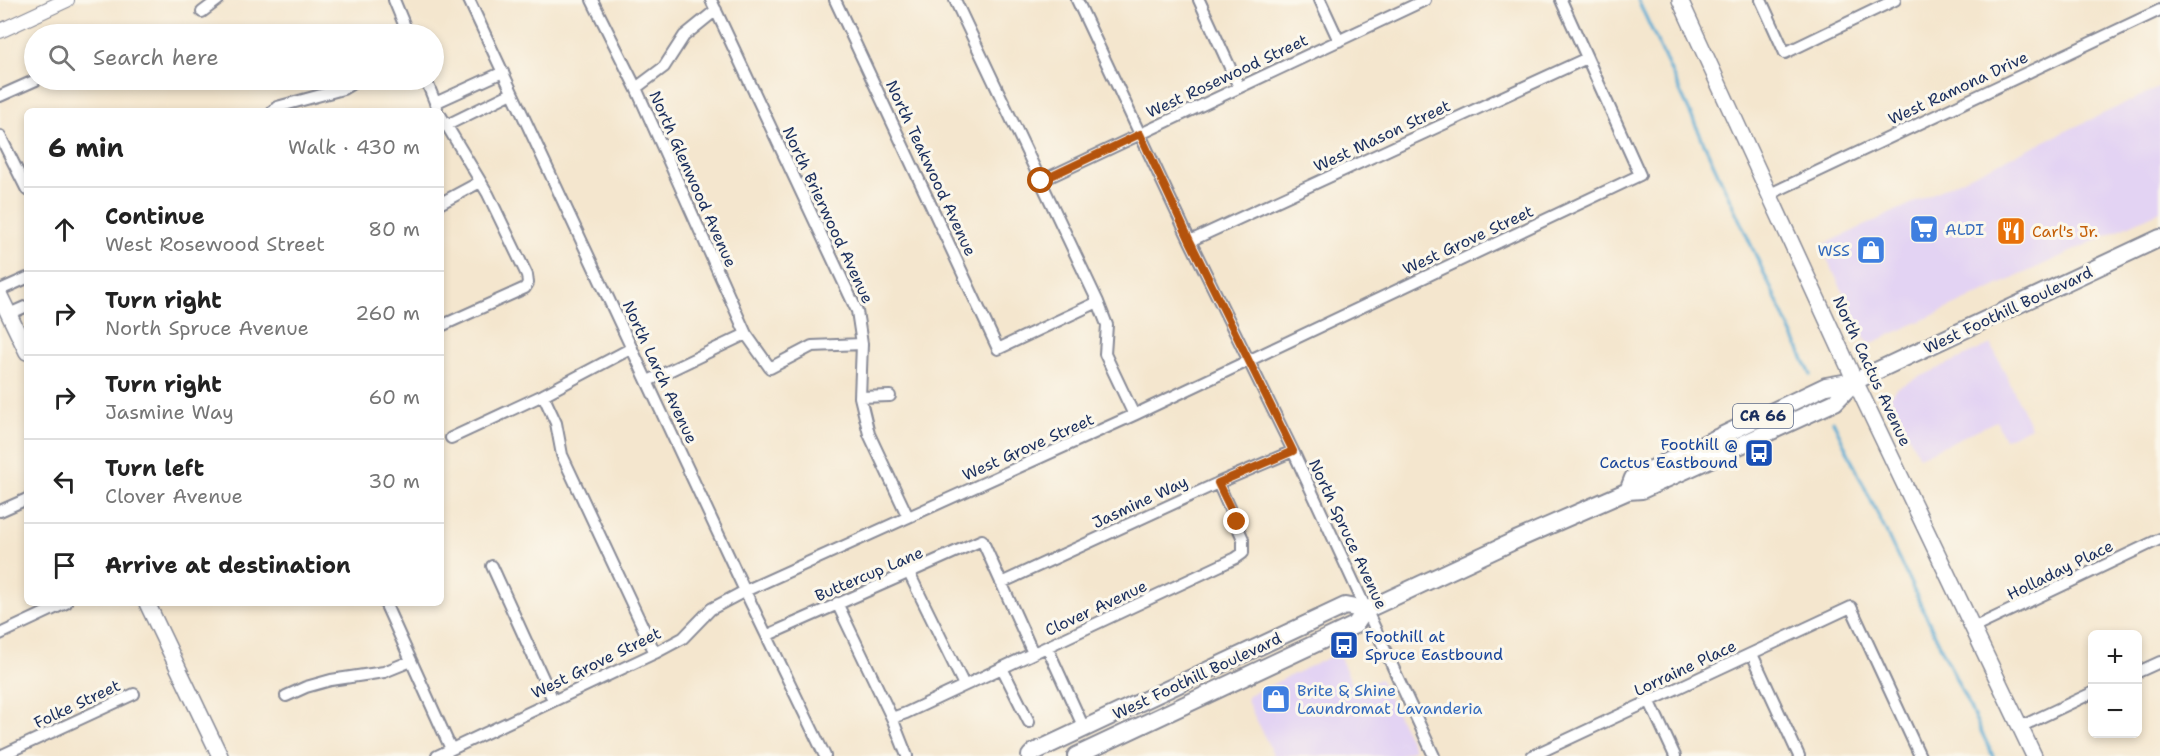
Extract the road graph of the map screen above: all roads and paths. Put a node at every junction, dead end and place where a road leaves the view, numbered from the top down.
1 (67, 0) edge
2 (218, 0) edge
3 (394, 0) edge
4 (469, 0) edge
5 (592, 0) edge
6 (836, 0) edge
7 (955, 0) edge
8 (1077, 0) edge
9 (1199, 0) edge
10 (1320, 0) edge
11 (1425, 0) edge
12 (1561, 0) edge
13 (1680, 0) edge
14 (1761, 0) edge
15 (1895, 0) edge
16 (714, 5) edge
17 (2160, 10) edge
18 (202, 12) dead end
19 (404, 24) edge
20 (0, 31) edge
21 (1339, 40) junction
22 (1587, 58) junction
23 (503, 72) junction
24 (24, 85) edge
25 (1239, 87) junction
26 (636, 88) junction
27 (339, 90) edge
28 (430, 90) edge
29 (512, 93) junction
30 (0, 96) edge
31 (437, 107) edge
32 (276, 108) edge
33 (444, 121) edge
34 (444, 123) edge
35 (1140, 134) junction
36 (0, 136) edge
37 (1041, 181) junction
38 (480, 182) junction
39 (24, 184) edge
40 (1770, 194) junction
41 (444, 201) edge
42 (2160, 238) edge
43 (1190, 241) junction
44 (24, 279) edge
45 (0, 290) edge
46 (0, 296) edge
47 (1098, 302) junction
48 (24, 307) edge
49 (9, 314) junction
50 (444, 325) edge
51 (746, 334) junction
52 (862, 344) junction
53 (24, 346) edge
54 (632, 348) junction
55 (1250, 360) junction
56 (648, 381) junction
57 (1855, 381) junction
58 (543, 394) junction
59 (890, 396) dead end
60 (860, 397) junction
61 (1134, 416) junction
62 (451, 438) dead end
63 (1293, 451) junction
64 (1218, 483) junction
65 (24, 500) edge
66 (0, 511) edge
67 (908, 518) junction
68 (2160, 539) edge
69 (492, 566) dead end
70 (909, 573) junction
71 (1001, 584) junction
72 (745, 591) junction
73 (837, 603) junction
74 (60, 606) edge
75 (148, 606) edge
76 (386, 606) edge
77 (1366, 610) junction
78 (1973, 628) junction
79 (0, 634) edge
80 (768, 635) junction
81 (1047, 647) junction
82 (655, 653) junction
83 (1033, 653) junction
84 (1752, 654) junction
85 (411, 661) junction
86 (2160, 662) edge
87 (1002, 668) junction
88 (2142, 670) edge
89 (964, 685) junction
90 (134, 694) dead end
91 (2088, 695) edge
92 (286, 696) dead end
93 (554, 700) junction
94 (1649, 700) junction
95 (892, 718) junction
96 (1029, 722) dead end
97 (2020, 727) junction
98 (1084, 728) junction
99 (451, 749) junction
100 (0, 756) edge
101 (220, 756) edge
102 (437, 756) edge
103 (825, 756) edge
104 (907, 756) edge
105 (1030, 756) edge
106 (1052, 756) edge
107 (1076, 756) edge
108 (1434, 756) edge
109 (1532, 756) edge
110 (1676, 756) edge
111 (1799, 756) edge
112 (1920, 756) edge
113 (2034, 756) edge

1 - 20 street
2 - 18 street
3 - 19 street
4 - 23 street, North Larch Avenue
5 - 26 street, North Glenwood Avenue
6 - 47 street, North Teakwood Avenue
7 - 37 street
8 - 35 street, North Spruce Avenue
9 - 25 street
10 - 21 street
11 - 21 street, West Rosewood Street
12 - 22 street
13 - 40 main road, North Cactus Avenue
14 - 15 street
16 - 26 street
16 - 52 street, North Brierwood Avenue
17 - 40 street, West Ramona Drive
21 - 25 street, West Rosewood Street
22 - 43 street, West Mason Street
22 - 55 street, West Grove Street
23 - 29 street, North Larch Avenue
23 - 31 street
24 - 30 street
25 - 35 street, West Rosewood Street
26 - 51 street, North Glenwood Avenue
27 - 32 street
28 - 31 street
29 - 33 street
29 - 54 street, North Larch Avenue
34 - 38 street
35 - 37 street, West Rosewood Street
35 - 43 street, North Spruce Avenue
36 - 39 street
37 - 47 street
38 - 41 street
38 - 50 street
40 - 57 main road, North Cactus Avenue
42 - 57 main road, West Foothill Boulevard
43 - 55 street, North Spruce Avenue
44 - 45 street
46 - 49 main road
47 - 61 street
48 - 49 street
49 - 53 main road
51 - 52 street, North Glenwood Avenue
51 - 56 street
52 - 60 street, North Brierwood Avenue
54 - 56 street, North Larch Avenue
54 - 58 street
55 - 61 street, West Grove Street
55 - 63 street, North Spruce Avenue
56 - 72 street, North Larch Avenue
57 - 77 main road, West Foothill Boulevard / CA 66
57 - 78 main road, North Cactus Avenue
58 - 62 street
58 - 82 street
59 - 60 street
60 - 67 street, North Brierwood Avenue
61 - 67 street, West Grove Street
63 - 64 street, Jasmine Way
63 - 77 street, North Spruce Avenue
64 - 71 street, Jasmine Way
64 - 81 street, Clover Avenue
65 - 66 street
67 - 72 street, West Grove Street
68 - 78 street, Holladay Place
69 - 93 street
70 - 71 street, Buttercup Lane
70 - 73 street, Buttercup Lane
70 - 89 street
71 - 83 street
72 - 80 street, North Larch Avenue
72 - 82 street, West Grove Street
73 - 80 street, Buttercup Lane
73 - 95 street
74 - 79 street
75 - 101 main road
76 - 85 street
77 - 98 main road, West Foothill Boulevard
77 - 107 main road, West Foothill Boulevard
77 - 108 street, North Spruce Avenue
78 - 97 main road, North Cactus Avenue
80 - 103 street, North Larch Avenue
81 - 83 street, Clover Avenue
81 - 98 street
82 - 93 street, West Grove Street
83 - 87 street, Clover Avenue
84 - 94 street, Lorraine Place
84 - 111 street
84 - 112 street, Lorraine Place
85 - 92 street
85 - 99 street
86 - 88 street
87 - 89 street, Clover Avenue
87 - 96 street
89 - 95 street, Clover Avenue
90 - 100 street, Folke Street
91 - 97 street
93 - 99 street, West Grove Street
94 - 109 street, Lorraine Place
94 - 110 street
95 - 104 street
97 - 113 main road, North Cactus Avenue
98 - 105 main road, West Foothill Boulevard
98 - 106 main road
99 - 102 street, West Grove Street

